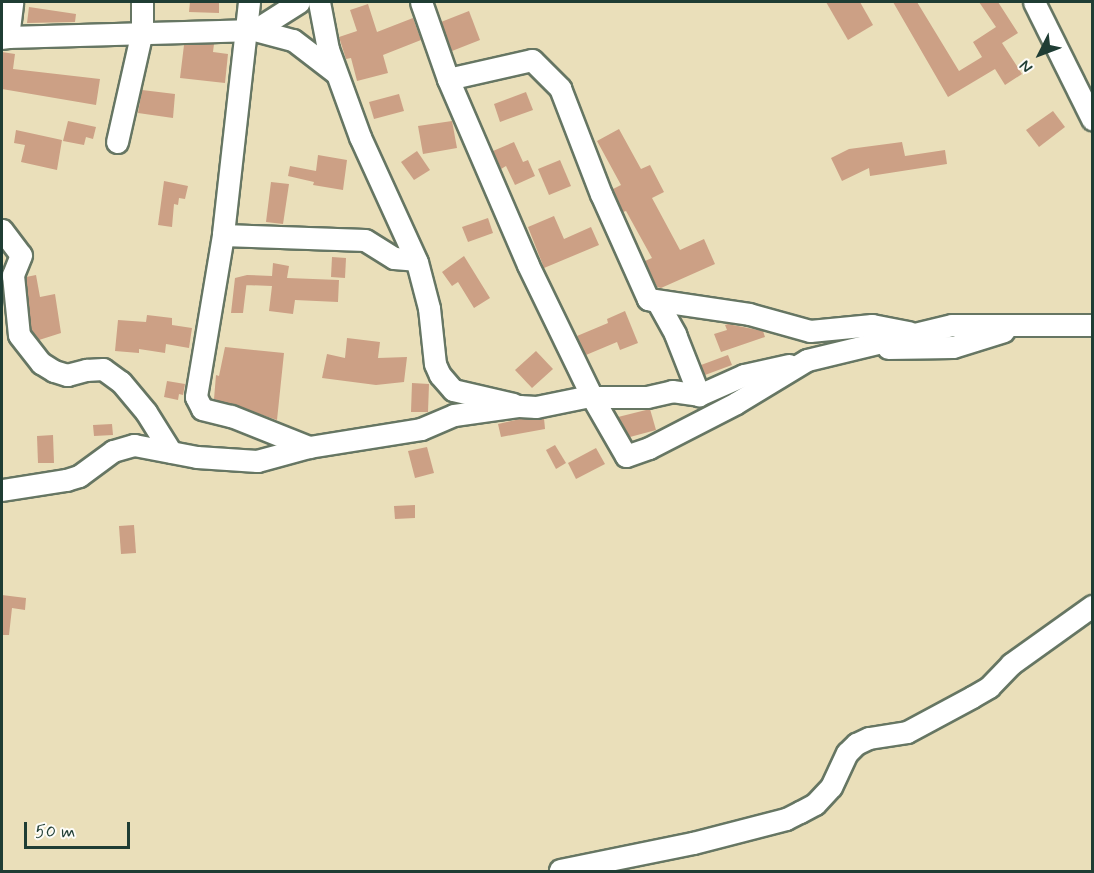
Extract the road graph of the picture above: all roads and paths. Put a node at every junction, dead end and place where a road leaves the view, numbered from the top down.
1 (12, 2) edge
2 (142, 2) edge
3 (249, 2) edge
4 (299, 2) edge
5 (319, 2) edge
6 (421, 2) edge
7 (1034, 2) edge
8 (251, 29) junction
9 (142, 31) junction
10 (5, 38) edge
11 (338, 75) junction
12 (448, 79) junction
13 (1085, 88) edge
14 (1092, 119) edge
15 (117, 142) dead end
16 (2, 230) edge
17 (223, 235) junction
18 (415, 260) junction
19 (648, 298) junction
20 (1092, 326) edge
21 (1016, 327) junction
22 (912, 333) junction
23 (863, 348) junction
24 (807, 360) junction
25 (699, 395) junction
26 (592, 397) junction
27 (519, 406) junction
28 (309, 447) junction
29 (171, 452) junction
30 (2, 490) edge
31 (1092, 606) edge
32 (560, 870) dead end

1 - 10 street
2 - 9 street
3 - 8 street
4 - 8 street
5 - 11 street
6 - 12 street
7 - 13 street
8 - 9 street
8 - 11 street
8 - 17 street
9 - 10 street
9 - 15 street
11 - 18 street
12 - 19 street
12 - 26 street
13 - 14 street
16 - 29 street
17 - 18 street
17 - 28 street
18 - 27 street
19 - 22 street
19 - 25 street
20 - 21 street
21 - 22 street
21 - 23 street
22 - 23 street
23 - 24 street
24 - 25 street
24 - 26 street
25 - 26 street
26 - 27 street
27 - 28 street
28 - 29 street
29 - 30 street
31 - 32 street

